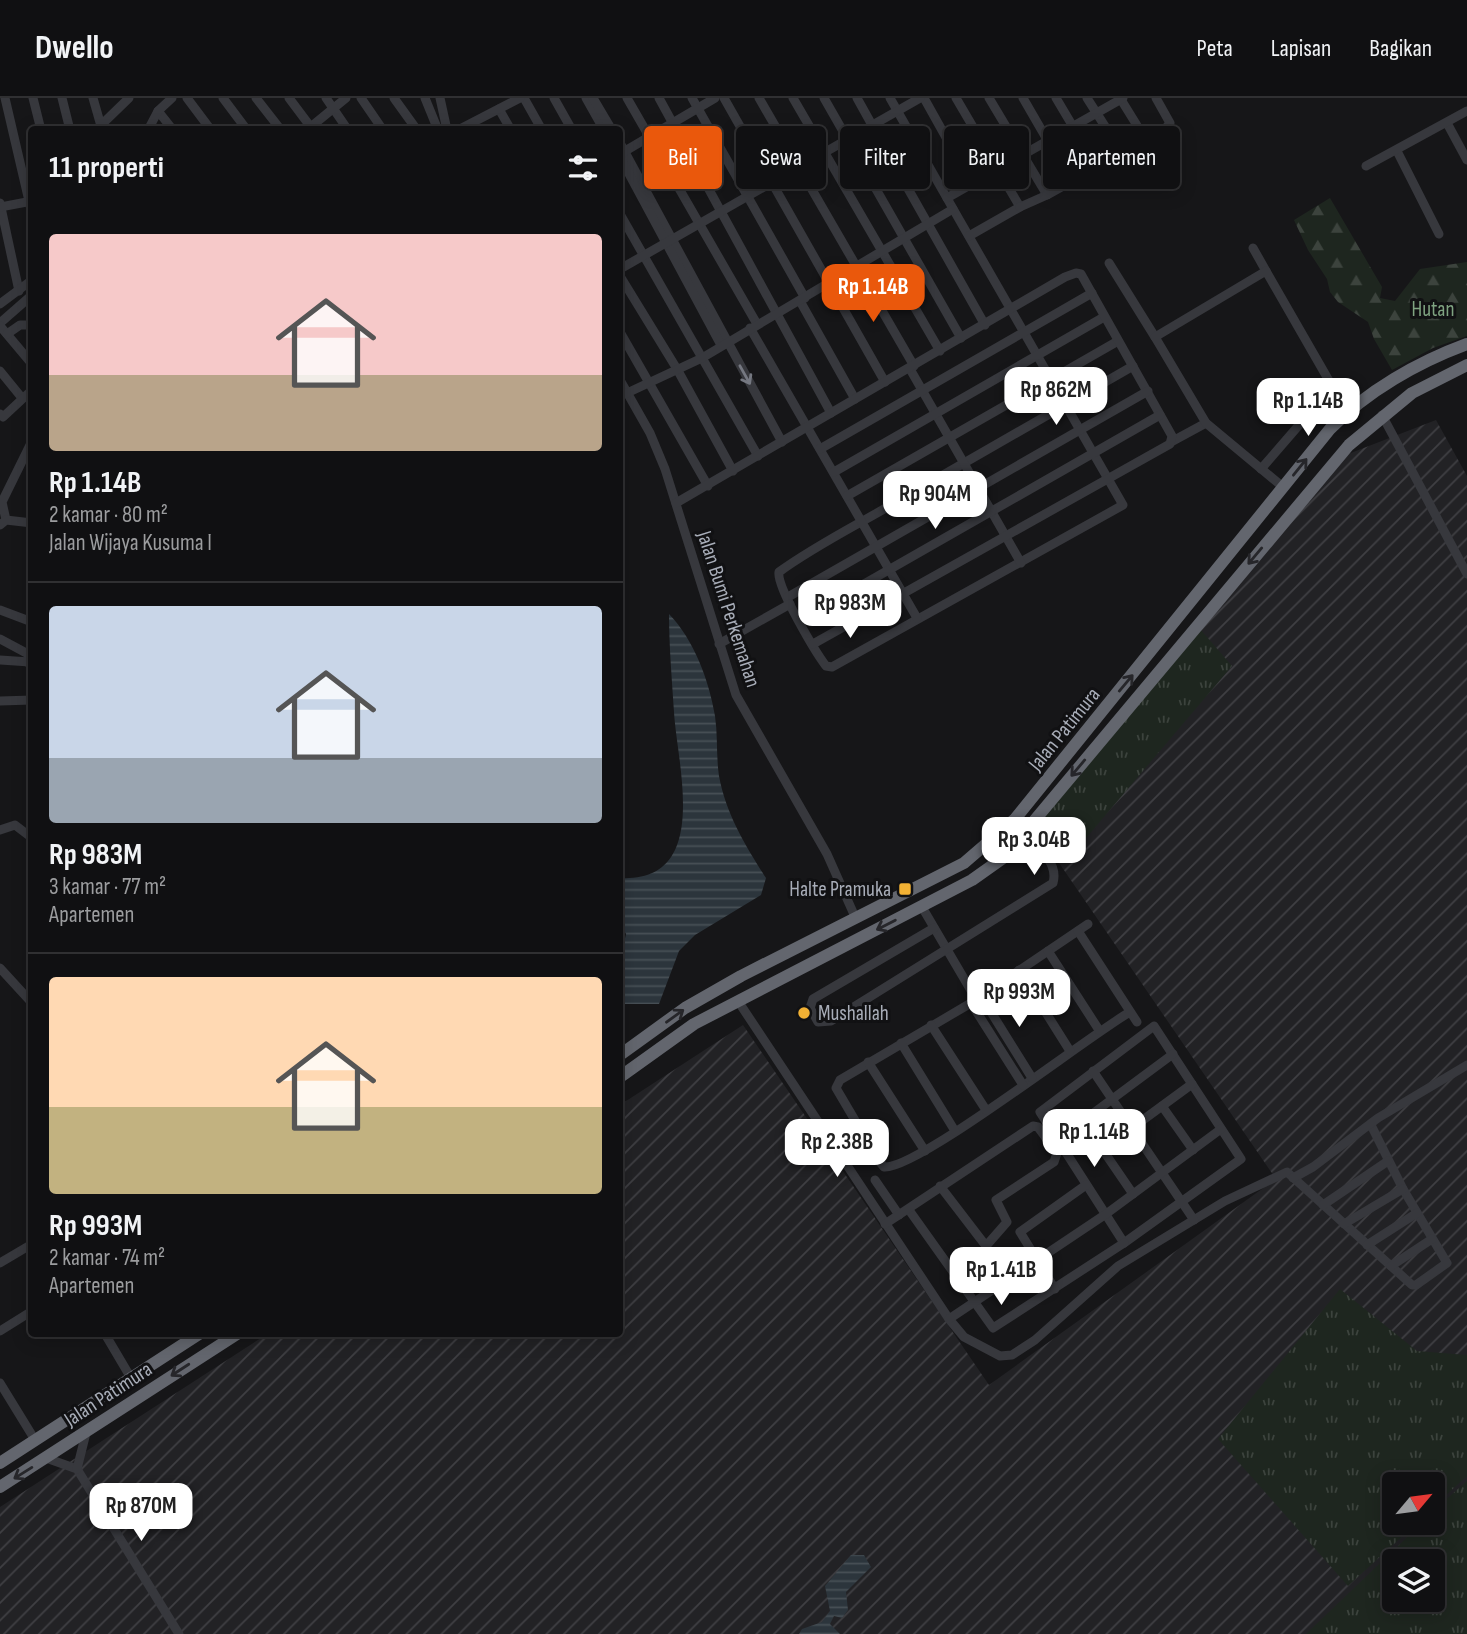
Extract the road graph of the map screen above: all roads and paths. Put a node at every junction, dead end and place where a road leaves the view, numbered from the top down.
1 (5, 98) edge
2 (33, 98) edge
3 (62, 98) edge
4 (93, 98) edge
5 (129, 98) edge
6 (172, 98) edge
7 (187, 98) edge
8 (223, 98) edge
9 (256, 98) edge
10 (289, 98) edge
11 (326, 98) edge
12 (346, 98) edge
13 (361, 98) edge
14 (394, 98) edge
15 (425, 98) edge
16 (440, 98) edge
17 (522, 98) edge
18 (555, 98) edge
19 (586, 98) edge
20 (593, 98) edge
21 (627, 98) edge
22 (659, 98) edge
23 (692, 98) edge
24 (715, 98) edge
25 (724, 98) edge
26 (759, 98) edge
27 (793, 98) edge
28 (824, 98) edge
29 (857, 98) edge
30 (890, 98) edge
31 (922, 98) edge
32 (956, 98) edge
33 (989, 98) edge
34 (1023, 98) edge
35 (1056, 98) edge
36 (1087, 98) edge
37 (1121, 98) edge
38 (1156, 98) edge
39 (121, 102) edge
40 (697, 108) junction
41 (499, 109) junction
42 (334, 110) junction
43 (158, 111) junction
44 (897, 111) junction
45 (1467, 111) edge
46 (1096, 113) junction
47 (673, 122) junction
48 (1447, 123) junction
49 (872, 125) joint
50 (40, 126) edge
51 (69, 126) edge
52 (98, 126) edge
53 (100, 126) edge
54 (150, 126) edge
55 (170, 126) edge
56 (208, 126) edge
57 (244, 126) edge
58 (278, 126) edge
59 (308, 126) edge
60 (314, 126) edge
61 (345, 126) edge
62 (380, 126) edge
63 (414, 126) edge
64 (436, 126) edge
65 (446, 126) edge
66 (476, 126) edge
67 (509, 126) edge
68 (539, 126) edge
69 (570, 126) edge
70 (602, 126) edge
71 (610, 126) edge
72 (667, 126) edge
73 (740, 126) edge
74 (774, 126) edge
75 (809, 126) edge
76 (841, 126) edge
77 (906, 126) edge
78 (972, 126) edge
79 (1004, 126) edge
80 (1071, 126) edge
81 (1074, 126) edge
82 (1104, 126) edge
83 (1138, 126) edge
84 (1167, 126) edge
85 (644, 128) edge
86 (1043, 134) edge
87 (944, 136) edge
88 (644, 140) edge
89 (623, 150) edge
90 (1397, 150) junction
91 (623, 155) edge
92 (826, 157) edge
93 (1467, 160) edge
94 (1366, 166) dead end
95 (930, 168) edge
96 (1029, 168) edge
97 (679, 189) edge
98 (758, 189) edge
99 (777, 189) edge
100 (810, 189) edge
101 (876, 189) edge
102 (907, 189) edge
103 (963, 189) edge
104 (1008, 189) edge
105 (1057, 189) edge
106 (28, 193) edge
107 (747, 195) junction
108 (1047, 195) junction
109 (947, 198) junction
110 (28, 201) edge
111 (0, 206) edge
112 (1020, 207) junction
113 (953, 209) junction
114 (723, 210) junction
115 (623, 219) edge
116 (928, 224) junction
117 (699, 225) junction
118 (1439, 234) dead end
119 (969, 236) junction
120 (905, 238) junction
121 (671, 240) junction
122 (1253, 248) dead end
123 (881, 253) junction
124 (643, 256) junction
125 (1109, 263) dead end
126 (623, 267) edge
127 (856, 267) junction
128 (1266, 271) junction
129 (623, 281) edge
130 (830, 283) junction
131 (28, 284) edge
132 (19, 291) junction
133 (1092, 293) junction
134 (28, 299) edge
135 (803, 299) junction
136 (0, 304) edge
137 (1011, 310) junction
138 (776, 313) junction
139 (1104, 317) junction
140 (0, 324) edge
141 (28, 325) edge
142 (985, 325) junction
143 (753, 326) junction
144 (1024, 332) junction
145 (7, 334) junction
146 (623, 337) edge
147 (1155, 337) junction
148 (961, 338) junction
149 (1118, 341) junction
150 (724, 343) junction
151 (1467, 344) edge
152 (940, 351) junction
153 (1037, 356) junction
154 (28, 358) edge
155 (702, 358) junction
156 (1467, 365) edge
157 (1133, 366) junction
158 (912, 367) junction
159 (677, 369) junction
160 (0, 371) edge
161 (1051, 379) junction
162 (885, 382) junction
163 (649, 383) junction
164 (623, 386) edge
165 (1331, 388) junction
166 (923, 390) junction
167 (1148, 391) junction
168 (28, 393) edge
169 (628, 393) junction
170 (22, 398) junction
171 (855, 400) junction
172 (1065, 405) junction
173 (1347, 412) junction
174 (831, 413) junction
175 (0, 414) edge
176 (936, 414) junction
177 (1160, 415) junction
178 (1382, 415) junction
179 (1206, 423) junction
180 (807, 427) junction
181 (1080, 430) junction
182 (949, 437) junction
183 (782, 442) junction
184 (1171, 442) junction
185 (28, 449) edge
186 (820, 449) junction
187 (1093, 453) junction
188 (758, 456) junction
189 (964, 463) junction
190 (1261, 469) junction
191 (733, 471) junction
192 (834, 472) junction
193 (1108, 480) junction
194 (708, 486) junction
195 (1283, 487) junction
196 (978, 488) junction
197 (847, 496) junction
198 (1, 501) edge
199 (676, 503) junction
200 (992, 511) junction
201 (862, 522) junction
202 (3, 523) edge
203 (28, 523) edge
204 (1005, 535) junction
205 (877, 548) junction
206 (1021, 563) junction
207 (889, 570) junction
208 (1467, 574) edge
209 (903, 594) junction
210 (789, 600) junction
211 (0, 610) edge
212 (917, 618) junction
213 (28, 620) edge
214 (801, 620) junction
215 (0, 639) edge
216 (719, 644) junction
217 (813, 644) junction
218 (28, 657) edge
219 (28, 658) edge
220 (0, 660) edge
221 (28, 700) edge
222 (0, 701) edge
223 (1098, 716) junction
224 (1111, 727) junction
225 (0, 830) edge
226 (28, 835) edge
227 (1022, 836) junction
228 (922, 907) junction
229 (856, 919) junction
230 (1088, 924) dead end
231 (934, 928) junction
232 (1078, 931) junction
233 (948, 951) junction
234 (1048, 951) junction
235 (0, 968) edge
236 (1019, 970) junction
237 (28, 999) edge
238 (976, 999) junction
239 (738, 1001) junction
240 (1130, 1012) junction
241 (1137, 1022) dead end
242 (931, 1025) junction
243 (1099, 1030) junction
244 (901, 1043) junction
245 (1070, 1051) junction
246 (623, 1053) edge
247 (1173, 1054) junction
248 (869, 1062) junction
249 (1467, 1065) edge
250 (1093, 1071) junction
251 (623, 1075) edge
252 (1032, 1078) junction
253 (1192, 1084) junction
254 (1023, 1085) junction
255 (1112, 1100) junction
256 (1162, 1106) junction
257 (986, 1110) junction
258 (1083, 1121) junction
259 (1371, 1125) junction
260 (1132, 1128) junction
261 (1221, 1129) junction
262 (955, 1131) junction
263 (1057, 1140) junction
264 (1193, 1150) junction
265 (925, 1151) junction
266 (1388, 1161) junction
267 (884, 1167) junction
268 (1163, 1172) junction
269 (1293, 1178) junction
270 (875, 1180) junction
271 (858, 1184) junction
272 (1086, 1185) junction
273 (940, 1186) junction
274 (1403, 1189) junction
275 (1133, 1194) junction
276 (1183, 1202) junction
277 (1323, 1205) junction
278 (909, 1210) junction
279 (1417, 1213) junction
280 (1106, 1214) junction
281 (899, 1215) junction
282 (1194, 1220) junction
283 (885, 1224) junction
284 (1344, 1224) junction
285 (1433, 1239) junction
286 (1124, 1243) junction
287 (1367, 1245) junction
288 (28, 1246) edge
289 (1036, 1261) junction
290 (0, 1262) edge
291 (1391, 1266) junction
292 (1055, 1289) junction
293 (973, 1302) junction
294 (28, 1314) edge
295 (948, 1319) junction
296 (0, 1331) edge
297 (107, 1337) edge
298 (194, 1337) edge
299 (232, 1337) edge
300 (131, 1378) junction
301 (0, 1382) edge
302 (142, 1395) junction
303 (86, 1433) junction
304 (35, 1440) junction
305 (46, 1458) junction
306 (0, 1463) edge
307 (77, 1469) junction
308 (0, 1487) edge
309 (179, 1634) edge

1 - 106 street
2 - 50 street
3 - 51 street
4 - 52 street
5 - 39 street
6 - 43 street
7 - 56 street
8 - 57 street
9 - 58 street
10 - 59 street
11 - 42 street
12 - 42 street
13 - 62 street
14 - 63 street
15 - 64 street
16 - 65 street
17 - 41 street
17 - 68 street
18 - 69 street
19 - 70 street
20 - 71 street
21 - 85 street
22 - 47 street
23 - 40 street
24 - 40 street
25 - 73 street
26 - 74 street
27 - 75 street
28 - 76 street
29 - 49 street
30 - 44 street
31 - 44 street
31 - 87 street
32 - 78 street
33 - 79 street
34 - 86 street
35 - 80 street
36 - 46 street
37 - 46 street
37 - 83 street
38 - 84 street
39 - 53 street
40 - 47 street
40 - 107 street
41 - 66 street
41 - 67 street
42 - 60 street
42 - 61 street
43 - 54 street
43 - 55 street
44 - 49 street
44 - 77 street
45 - 48 street
46 - 81 street
46 - 82 street
47 - 72 street
47 - 114 street
48 - 90 street
48 - 93 street
88 - 89 street
90 - 94 street
90 - 118 street
91 - 121 street
92 - 123 street
95 - 109 street
96 - 108 street
97 - 117 street
98 - 107 street
99 - 130 street
100 - 127 street
101 - 120 street
102 - 116 street
103 - 109 street
104 - 112 street
105 - 108 street
107 - 114 street
107 - 135 street
108 - 112 street
109 - 113 street
110 - 111 street
111 - 132 street
112 - 119 street
113 - 116 street
113 - 119 street
114 - 117 street
114 - 138 street
115 - 124 street
116 - 120 street
116 - 142 street
117 - 121 street
117 - 143 street
119 - 137 street
120 - 123 street
120 - 148 street
121 - 124 street
121 - 150 street
122 - 128 street
123 - 127 street
123 - 152 street
124 - 126 street
124 - 155 street
125 - 147 street
127 - 130 street
127 - 158 street
128 - 147 street
128 - 165 street
129 - 159 street
130 - 135 street
130 - 162 street
131 - 132 street
132 - 136 street
133 - 137 street
133 - 139 street
133 - 144 street
134 - 140 street
135 - 138 street
135 - 171 street
137 - 142 street
137 - 144 street
138 - 143 street
138 - 174 street
139 - 149 street
139 - 153 street
140 - 145 street
141 - 145 street
142 - 148 street
143 - 150 street
143 - 180 street
144 - 153 street
144 - 166 street
145 - 154 street
146 - 163 street
147 - 179 street
148 - 152 street
149 - 157 street
149 - 161 street
150 - 155 street
150 -> 183 street
151 - 173 highway, Jalan Patimura
152 - 158 street
153 - 161 street
153 - 176 street
155 - 159 street
155 - 188 street
156 - 178 highway, Jalan Patimura
157 - 167 street
157 - 172 street
158 - 162 street
158 - 166 street
159 - 163 street
159 - 191 street
160 - 170 street
161 - 172 street
161 - 182 street
162 - 171 street
163 - 169 street
163 - 194 street
164 - 169 street, Jalan Bumi Perkemahan
165 - 173 street
165 - 190 street
166 - 176 street
166 - 186 street
167 - 177 street
167 - 181 street
168 - 170 street
169 - 199 street, Jalan Bumi Perkemahan
170 - 175 street
171 - 174 street
172 - 181 street
172 - 189 street
195 -> 173 highway, Jalan Patimura
174 - 180 street
176 - 182 street
176 - 192 street
177 - 184 street
177 - 187 street
178 - 208 street
178 -> 224 highway, Jalan Patimura
179 - 184 street
179 - 190 street
180 - 183 street
180 - 186 street
181 - 187 street
181 - 196 street
182 - 189 street
182 - 197 street
183 - 188 street
184 - 193 street
185 - 198 street
186 - 192 street
187 - 193 street
187 - 200 street
188 - 191 street
189 - 196 street
189 - 201 street
190 - 195 street
191 - 194 street
192 - 197 street
193 - 204 street
193 - 206 street
194 - 199 street
223 -> 195 highway, Jalan Patimura
196 - 200 street
196 - 205 street
197 - 201 street
198 - 202 street
199 - 216 street, Jalan Bumi Perkemahan
200 - 204 street
200 - 207 street
201 - 205 street
201 - 210 street
202 - 203 street
204 - 206 street
204 - 209 street
205 - 207 street
205 - 210 street
206 - 212 street
207 - 209 street
207 - 214 street
209 - 212 street
209 - 217 street
210 - 214 street
210 - 216 street
211 - 213 street
212 - 217 street
214 - 217 street
215 - 218 street
216 - 229 street, Jalan Bumi Perkemahan
219 - 220 street
221 - 222 street
223 - 224 highway
223 - 229 highway, Jalan Patimura
224 -> 227 highway, Jalan Patimura
225 - 226 street
227 - 228 highway, Jalan Patimura
227 - 233 street
228 - 231 street
228 -> 239 highway, Jalan Patimura
246 -> 229 highway, Jalan Patimura
230 - 232 street
231 - 233 street
231 - 233 street
232 - 234 street
232 - 240 street
233 - 238 street
234 - 236 street
234 - 243 street
235 - 237 street
236 - 238 street
236 - 245 street
238 - 242 street
238 - 252 street
238 - 254 street
239 - 251 highway, Jalan Patimura
239 - 271 street
240 - 241 street
240 - 243 street
242 - 244 street
242 - 257 street
243 - 245 street
244 - 248 street
244 - 262 street
245 - 252 street
247 - 250 street
247 - 253 street
247 - 255 street
248 - 265 street
248 - 267 street
249 - 259 street
250 - 255 street
250 - 263 street
252 - 254 street
253 - 256 street
253 - 261 street
254 - 257 street
255 - 258 street
255 - 260 street
256 - 260 street
256 - 264 street
257 - 262 street
258 - 263 street
258 - 275 street
259 - 266 street
259 - 269 street
260 - 268 street
261 - 264 street
261 - 276 street
262 - 265 street
263 - 272 street
264 - 268 street
265 - 267 street
266 - 274 street
266 - 277 street
267 - 270 street
268 - 275 street
268 - 276 street
269 - 277 street
269 - 282 street
270 - 271 street
270 - 281 street
271 - 283 street
272 - 280 street
272 - 289 street
273 - 273 street
273 - 278 street
274 - 279 street
274 - 284 street
275 - 280 street
276 - 282 street
276 - 286 street
277 - 284 street
278 - 281 street
278 - 293 street
279 - 285 street
279 - 287 street
280 - 286 street
280 - 289 street
281 - 283 street
282 - 295 street
283 - 295 street
284 - 287 street
285 - 291 street
285 - 291 street
286 - 292 street
287 - 291 street
288 - 290 street
289 - 292 street
289 - 293 street
292 - 293 street
293 - 295 street
294 - 296 street
297 - 300 street
298 - 300 highway, Jalan Patimura
299 -> 302 highway, Jalan Patimura
300 - 302 highway
300 - 304 highway, Jalan Patimura
301 - 304 street
302 - 303 highway, Jalan Patimura
303 - 305 highway, Jalan Patimura
303 - 307 street
304 - 306 highway, Jalan Patimura
305 - 307 street
305 -> 308 highway, Jalan Patimura
307 - 309 street

